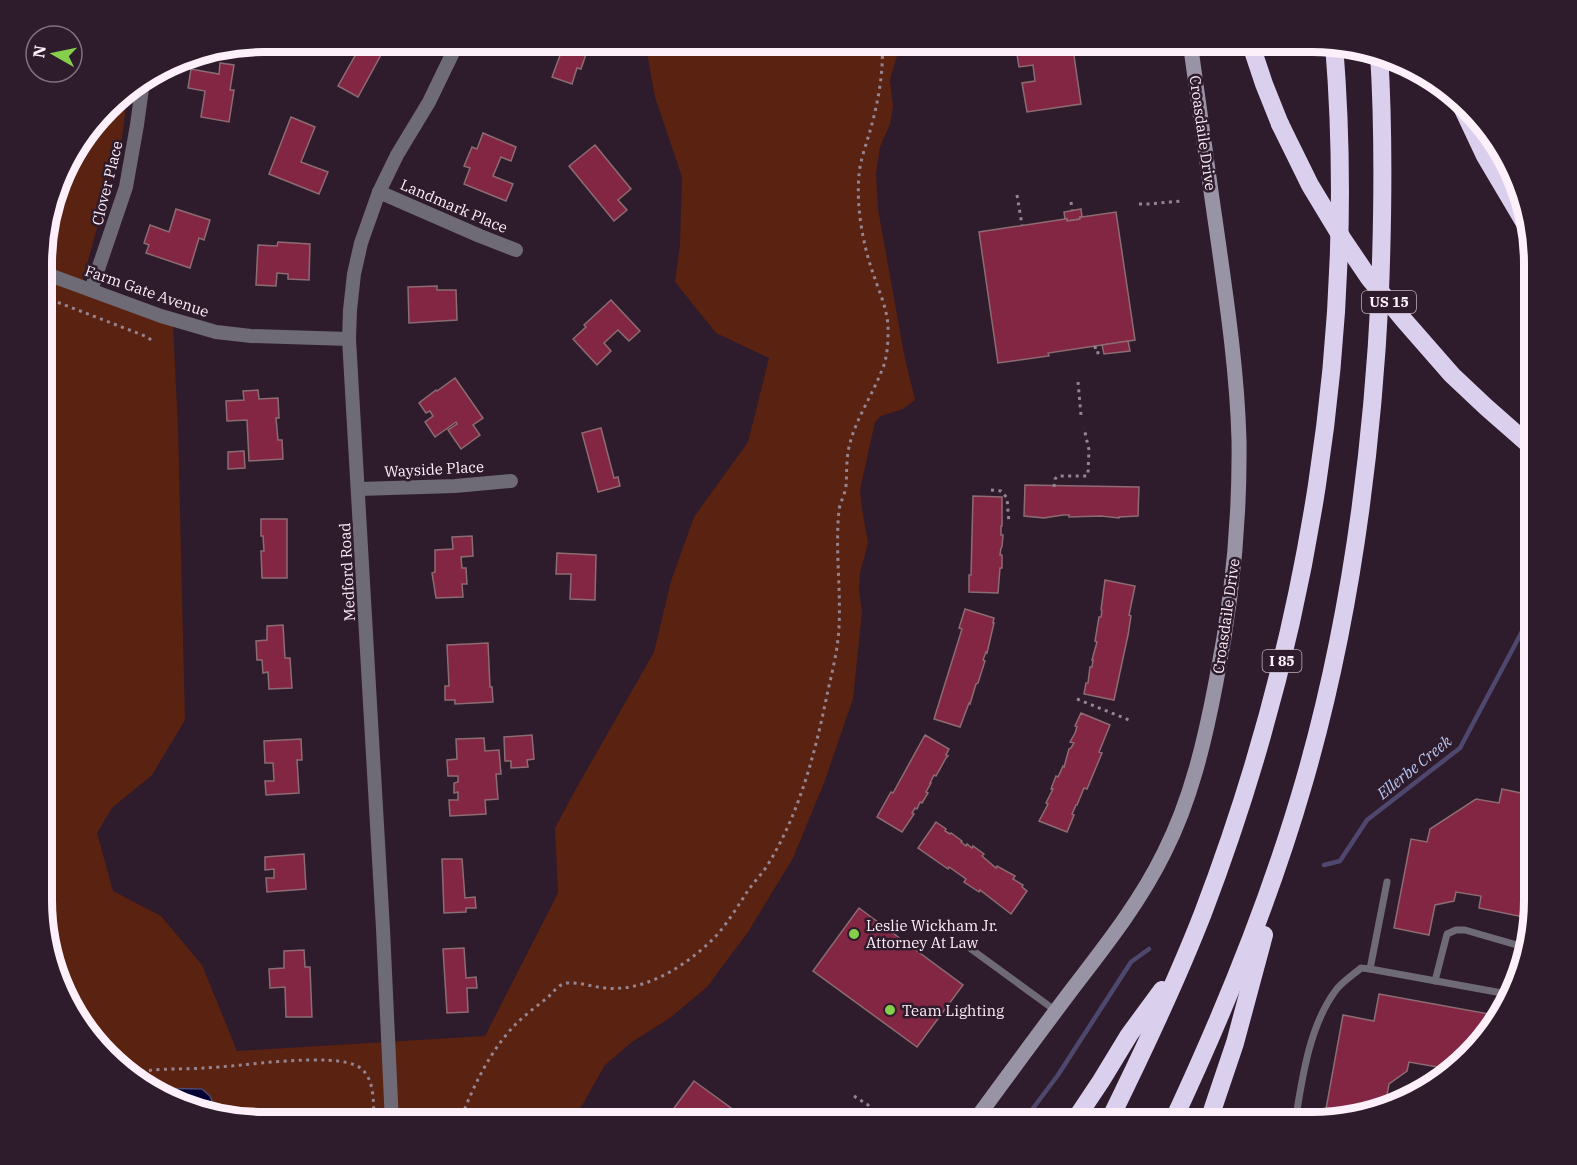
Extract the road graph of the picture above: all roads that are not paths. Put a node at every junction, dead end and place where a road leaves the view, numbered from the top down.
1 (453, 52) edge
2 (1192, 53) edge
3 (1254, 53) edge
4 (1335, 54) edge
5 (1380, 64) edge
6 (142, 92) edge
7 (1469, 122) edge
8 (379, 192) junction
9 (1517, 210) edge
10 (516, 250) dead end
11 (52, 276) edge
12 (91, 290) junction
13 (350, 339) junction
14 (1524, 441) edge
15 (511, 481) dead end
16 (359, 489) junction
17 (1284, 848) junction
18 (1387, 882) dead end
19 (1519, 946) edge
20 (971, 949) dead end
21 (1184, 961) junction
22 (1370, 969) junction
23 (1435, 981) junction
24 (1503, 993) edge
25 (1056, 1011) junction
26 (391, 1112) edge
27 (981, 1112) edge
28 (1080, 1112) edge
29 (1113, 1112) edge
30 (1178, 1112) edge
31 (1212, 1112) edge
32 (1297, 1112) edge

1 - 8 street, Medford Road
2 - 25 street, Croasdaile Drive
3 - 14 highway, US 15, bridge
4 - 21 highway, I 85
5 - 17 highway
6 - 12 street, Clover Place
7 - 9 highway
8 - 10 street, Landmark Place
8 - 13 street, Medford Road
11 - 12 street, Farm Gate Avenue
12 - 13 street, Farm Gate Avenue
13 - 16 street, Medford Road
15 - 16 street, Wayside Place
16 - 26 street, Medford Road
17 - 30 highway
17 - 31 highway
18 - 22 lane
19 - 23 lane
20 - 25 lane
21 - 28 highway
21 - 29 highway, I 85
22 - 23 lane
22 - 32 lane
23 - 24 lane
25 - 27 street, Croasdaile Drive

